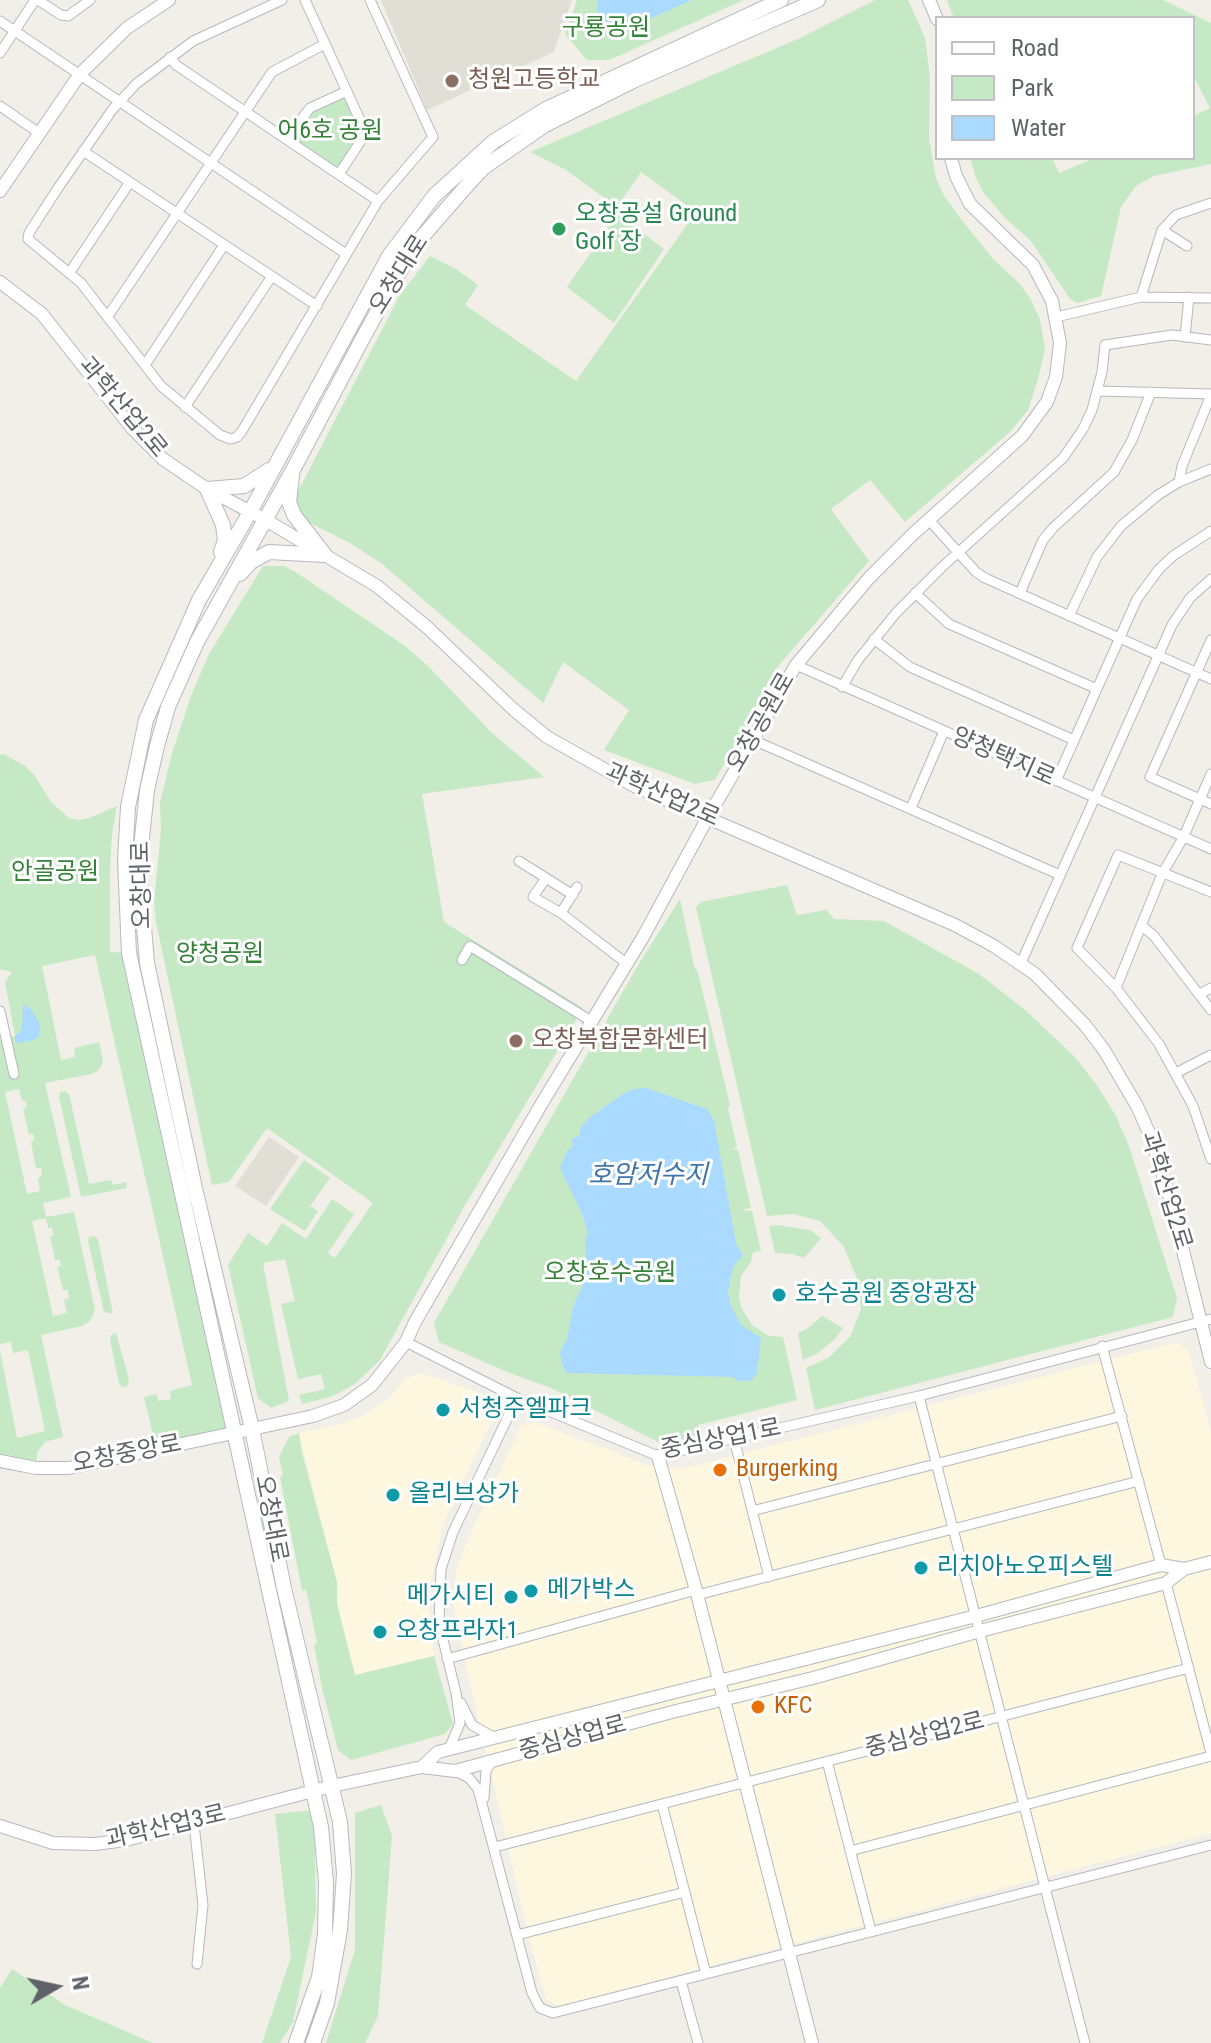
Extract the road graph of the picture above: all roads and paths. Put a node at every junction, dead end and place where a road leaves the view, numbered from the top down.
1 (37, 0) edge
2 (90, 0) edge
3 (169, 0) edge
4 (282, 0) edge
5 (305, 0) edge
6 (370, 0) edge
7 (781, 0) edge
8 (818, 0) edge
9 (0, 21) edge
10 (15, 31) junction
11 (325, 44) junction
12 (0, 53) edge
13 (170, 57) junction
14 (80, 74) junction
15 (347, 91) junction
16 (120, 101) junction
17 (0, 106) edge
18 (244, 111) junction
19 (39, 133) junction
20 (286, 139) junction
21 (83, 151) junction
22 (952, 160) edge
23 (210, 162) junction
24 (339, 174) junction
25 (130, 182) junction
26 (0, 189) edge
27 (378, 201) junction
28 (1211, 203) edge
29 (176, 213) junction
30 (1162, 230) junction
31 (224, 245) junction
32 (1187, 246) dead end
33 (346, 254) junction
34 (70, 272) junction
35 (272, 276) junction
36 (0, 282) edge
37 (1141, 297) junction
38 (1189, 297) junction
39 (1211, 298) edge
40 (317, 306) junction
41 (108, 316) junction
42 (1056, 317) junction
43 (1185, 337) junction
44 (1211, 340) edge
45 (145, 365) junction
46 (1099, 391) junction
47 (1151, 392) junction
48 (1211, 394) edge
49 (185, 407) junction
50 (277, 462) junction
51 (294, 468) junction
52 (1211, 469) edge
53 (1179, 482) junction
54 (207, 489) junction
55 (250, 512) junction
56 (264, 519) junction
57 (929, 520) junction
58 (1211, 531) edge
59 (958, 553) junction
60 (325, 555) junction
61 (217, 568) junction
62 (1211, 579) edge
63 (224, 592) junction
64 (915, 593) junction
65 (1020, 593) junction
66 (1069, 616) junction
67 (874, 639) junction
68 (1119, 639) junction
69 (1211, 640) edge
70 (1158, 656) junction
71 (796, 665) junction
72 (1196, 673) junction
73 (1211, 679) edge
74 (842, 687) junction
75 (1097, 689) junction
76 (944, 731) junction
77 (751, 739) junction
78 (1074, 740) junction
79 (1211, 774) edge
80 (1056, 781) junction
81 (1094, 798) junction
82 (1200, 800) junction
83 (1211, 804) edge
84 (911, 808) junction
85 (708, 817) junction
86 (1183, 838) junction
87 (1211, 849) edge
88 (519, 861) dead end
89 (1162, 874) junction
90 (1060, 875) junction
91 (546, 878) junction
92 (1211, 892) edge
93 (561, 913) junction
94 (1141, 925) junction
95 (462, 960) dead end
96 (626, 963) junction
97 (1021, 963) junction
98 (1116, 988) junction
99 (1211, 988) edge
100 (1200, 994) junction
101 (1211, 1010) edge
102 (0, 1011) edge
103 (591, 1021) junction
104 (1211, 1055) edge
105 (1176, 1073) junction
106 (14, 1074) dead end
107 (1211, 1159) edge
108 (1206, 1321) edge
109 (406, 1342) junction
110 (1102, 1346) junction
111 (1211, 1362) edge
112 (919, 1396) junction
113 (517, 1398) junction
114 (1122, 1416) junction
115 (252, 1429) junction
116 (236, 1433) junction
117 (734, 1439) junction
118 (658, 1456) junction
119 (0, 1461) edge
120 (937, 1464) junction
121 (1139, 1481) junction
122 (752, 1511) junction
123 (953, 1529) junction
124 (1211, 1562) edge
125 (1161, 1565) junction
126 (1184, 1569) junction
127 (769, 1577) junction
128 (1166, 1583) junction
129 (697, 1593) junction
130 (976, 1616) junction
131 (980, 1631) junction
132 (447, 1659) junction
133 (1189, 1668) junction
134 (720, 1682) junction
135 (456, 1693) junction
136 (725, 1700) junction
137 (1002, 1716) junction
138 (495, 1738) junction
139 (449, 1750) junction
140 (1211, 1755) edge
141 (492, 1761) junction
142 (827, 1761) junction
143 (422, 1767) junction
144 (455, 1771) junction
145 (745, 1782) junction
146 (332, 1786) junction
147 (313, 1791) junction
148 (662, 1804) junction
149 (484, 1805) junction
150 (1025, 1805) junction
151 (194, 1824) junction
152 (0, 1826) edge
153 (1211, 1845) edge
154 (495, 1847) junction
155 (850, 1851) junction
156 (1045, 1886) junction
157 (685, 1892) junction
158 (871, 1931) junction
159 (517, 1935) junction
160 (788, 1953) junction
161 (197, 1964) dead end
162 (706, 1974) junction
163 (681, 1981) junction
164 (296, 2043) edge
165 (313, 2043) edge
166 (698, 2043) edge
167 (812, 2043) edge
168 (1085, 2043) edge

1 - 2 street
1 - 10 street
3 - 14 street
4 - 13 street
5 - 11 street
6 - 27 street
7 - 50 main road, 오창대로
8 - 51 main road, 오창대로
9 - 10 street
10 - 12 street
10 - 14 street
11 - 15 street
11 - 18 street
13 - 16 street
13 - 18 street
14 - 16 street
14 - 19 street
15 - 20 street
15 - 24 street
16 - 21 street
16 - 23 street
17 - 19 street
18 - 20 street
18 - 23 street
19 - 26 street
20 - 24 street
21 - 25 street
21 - 34 street
22 - 42 street, 오창공원로
23 - 29 street
23 - 33 street
24 - 27 street
25 - 29 street
25 - 34 street
27 - 33 street
28 - 30 street
29 - 31 street
29 - 41 street
30 - 32 street
30 - 37 street
31 - 35 street
31 - 45 street
33 - 40 street
34 - 41 street
35 - 40 street
35 - 49 street
36 - 54 street, 과학산업2로
37 - 38 street
37 - 42 street
38 - 39 street
38 - 43 street
40 - 49 street
41 - 45 street
42 - 57 street, 오창공원로
43 - 44 street
43 - 46 street
45 - 49 street
46 - 47 street
46 - 59 street
47 - 48 street
47 - 65 street
48 - 53 street
50 - 54 main road
50 - 55 main road, 오창대로
51 - 56 main road, 오창대로
51 - 60 main road
52 - 53 street
53 - 66 street
54 - 55 street, 과학산업2로
54 - 61 main road
55 - 56 street, 과학산업2로
55 - 61 main road, 오창대로
56 - 60 street, 과학산업2로
56 - 63 main road, 오창대로
57 - 59 street
57 - 71 street, 오창공원로
58 - 68 street
59 - 64 street
59 - 65 street
60 - 63 main road
60 - 85 street, 과학산업2로
61 - 116 main road, 오창대로
62 - 70 street
63 - 115 main road, 오창대로
64 - 67 street
64 - 75 street
65 - 66 street
66 - 68 street
67 - 74 street
67 - 78 street
68 - 70 street
68 - 75 street
69 - 72 street
70 - 72 street
70 - 81 street
71 - 74 street, 양청택지로
71 - 77 street, 오창공원로
72 - 73 street
72 - 82 street
74 - 76 street, 양청택지로
75 - 78 street
76 - 80 street, 양청택지로
76 - 84 street
77 - 84 street
77 - 85 street, 오창공원로
78 - 80 street
79 - 82 street
80 - 81 street, 양청택지로
81 - 86 street, 양청택지로
81 - 90 street
82 - 83 street
82 - 86 street
84 - 90 street
85 - 96 street, 오창공원로
85 - 97 street, 과학산업2로
86 - 87 street, 양청택지로
86 - 89 street
88 - 91 street
89 - 92 street
89 - 94 street
89 - 98 street
90 - 97 street
91 - 93 street
91 - 93 street
93 - 96 street
94 - 98 street
94 - 100 street
95 - 103 street
96 - 103 street, 오창공원로
97 - 108 street, 과학산업2로
98 - 105 street
99 - 100 street
100 - 101 street
102 - 106 street
103 - 109 street, 오창공원로
104 - 105 street
105 - 107 street
108 - 110 street, 중심상업1로
108 - 111 street, 과학산업2로
109 - 113 street
109 - 115 street, 오창공원로
110 - 112 street, 중심상업1로
110 - 114 street
112 - 117 street, 중심상업1로
112 - 120 street
113 - 118 street, 중심상업1로
113 - 132 street
114 - 120 street
114 - 121 street
115 - 116 street, 오창중앙로
115 - 146 main road, 오창대로
116 - 119 street, 오창중앙로
116 - 147 main road, 오창대로
117 - 118 street, 중심상업1로
117 - 122 street
118 - 129 street
120 - 122 street
120 - 123 street
121 - 123 street
121 - 125 street
122 - 127 street
123 - 127 street
123 - 130 street
124 - 126 street, 중심상업로
125 - 126 street, 중심상업로
125 - 130 street, 중심상업로
126 - 128 street, 중심상업로
127 - 129 street
128 - 131 street, 중심상업로
128 - 133 street
129 - 132 street
129 - 134 street
130 - 131 street
130 - 134 street, 중심상업로
131 - 136 street, 중심상업로
131 - 137 street
132 - 135 street
133 - 137 street, 중심상업2로
133 - 140 street
134 - 136 street
134 - 138 street, 중심상업로
135 - 138 street
135 - 139 street
136 - 141 street, 중심상업로
136 - 145 street
137 - 142 street, 중심상업2로
137 - 150 street
138 - 139 street, 중심상업로
139 - 143 street, 중심상업로
140 - 150 street
141 - 144 street, 중심상업로
141 - 149 street
142 - 145 street, 중심상업2로
142 - 155 street
143 - 144 street, 중심상업로
143 - 146 street, 중심상업로
144 - 149 street
145 - 148 street, 중심상업2로
145 - 160 street
146 - 147 street, 과학산업3로
146 - 165 main road, 오창대로
147 - 151 street, 과학산업3로
147 - 164 main road, 오창대로
148 - 154 street, 중심상업2로
148 - 157 street
149 - 154 street
150 - 155 street
150 - 156 street
151 - 152 street, 과학산업3로
151 - 161 street
153 - 156 street
154 - 159 street
155 - 158 street
156 - 158 street
156 - 168 street
157 - 159 street
157 - 162 street
158 - 160 street
159 - 163 street
160 - 162 street
160 - 167 street
162 - 163 street
163 - 166 street

